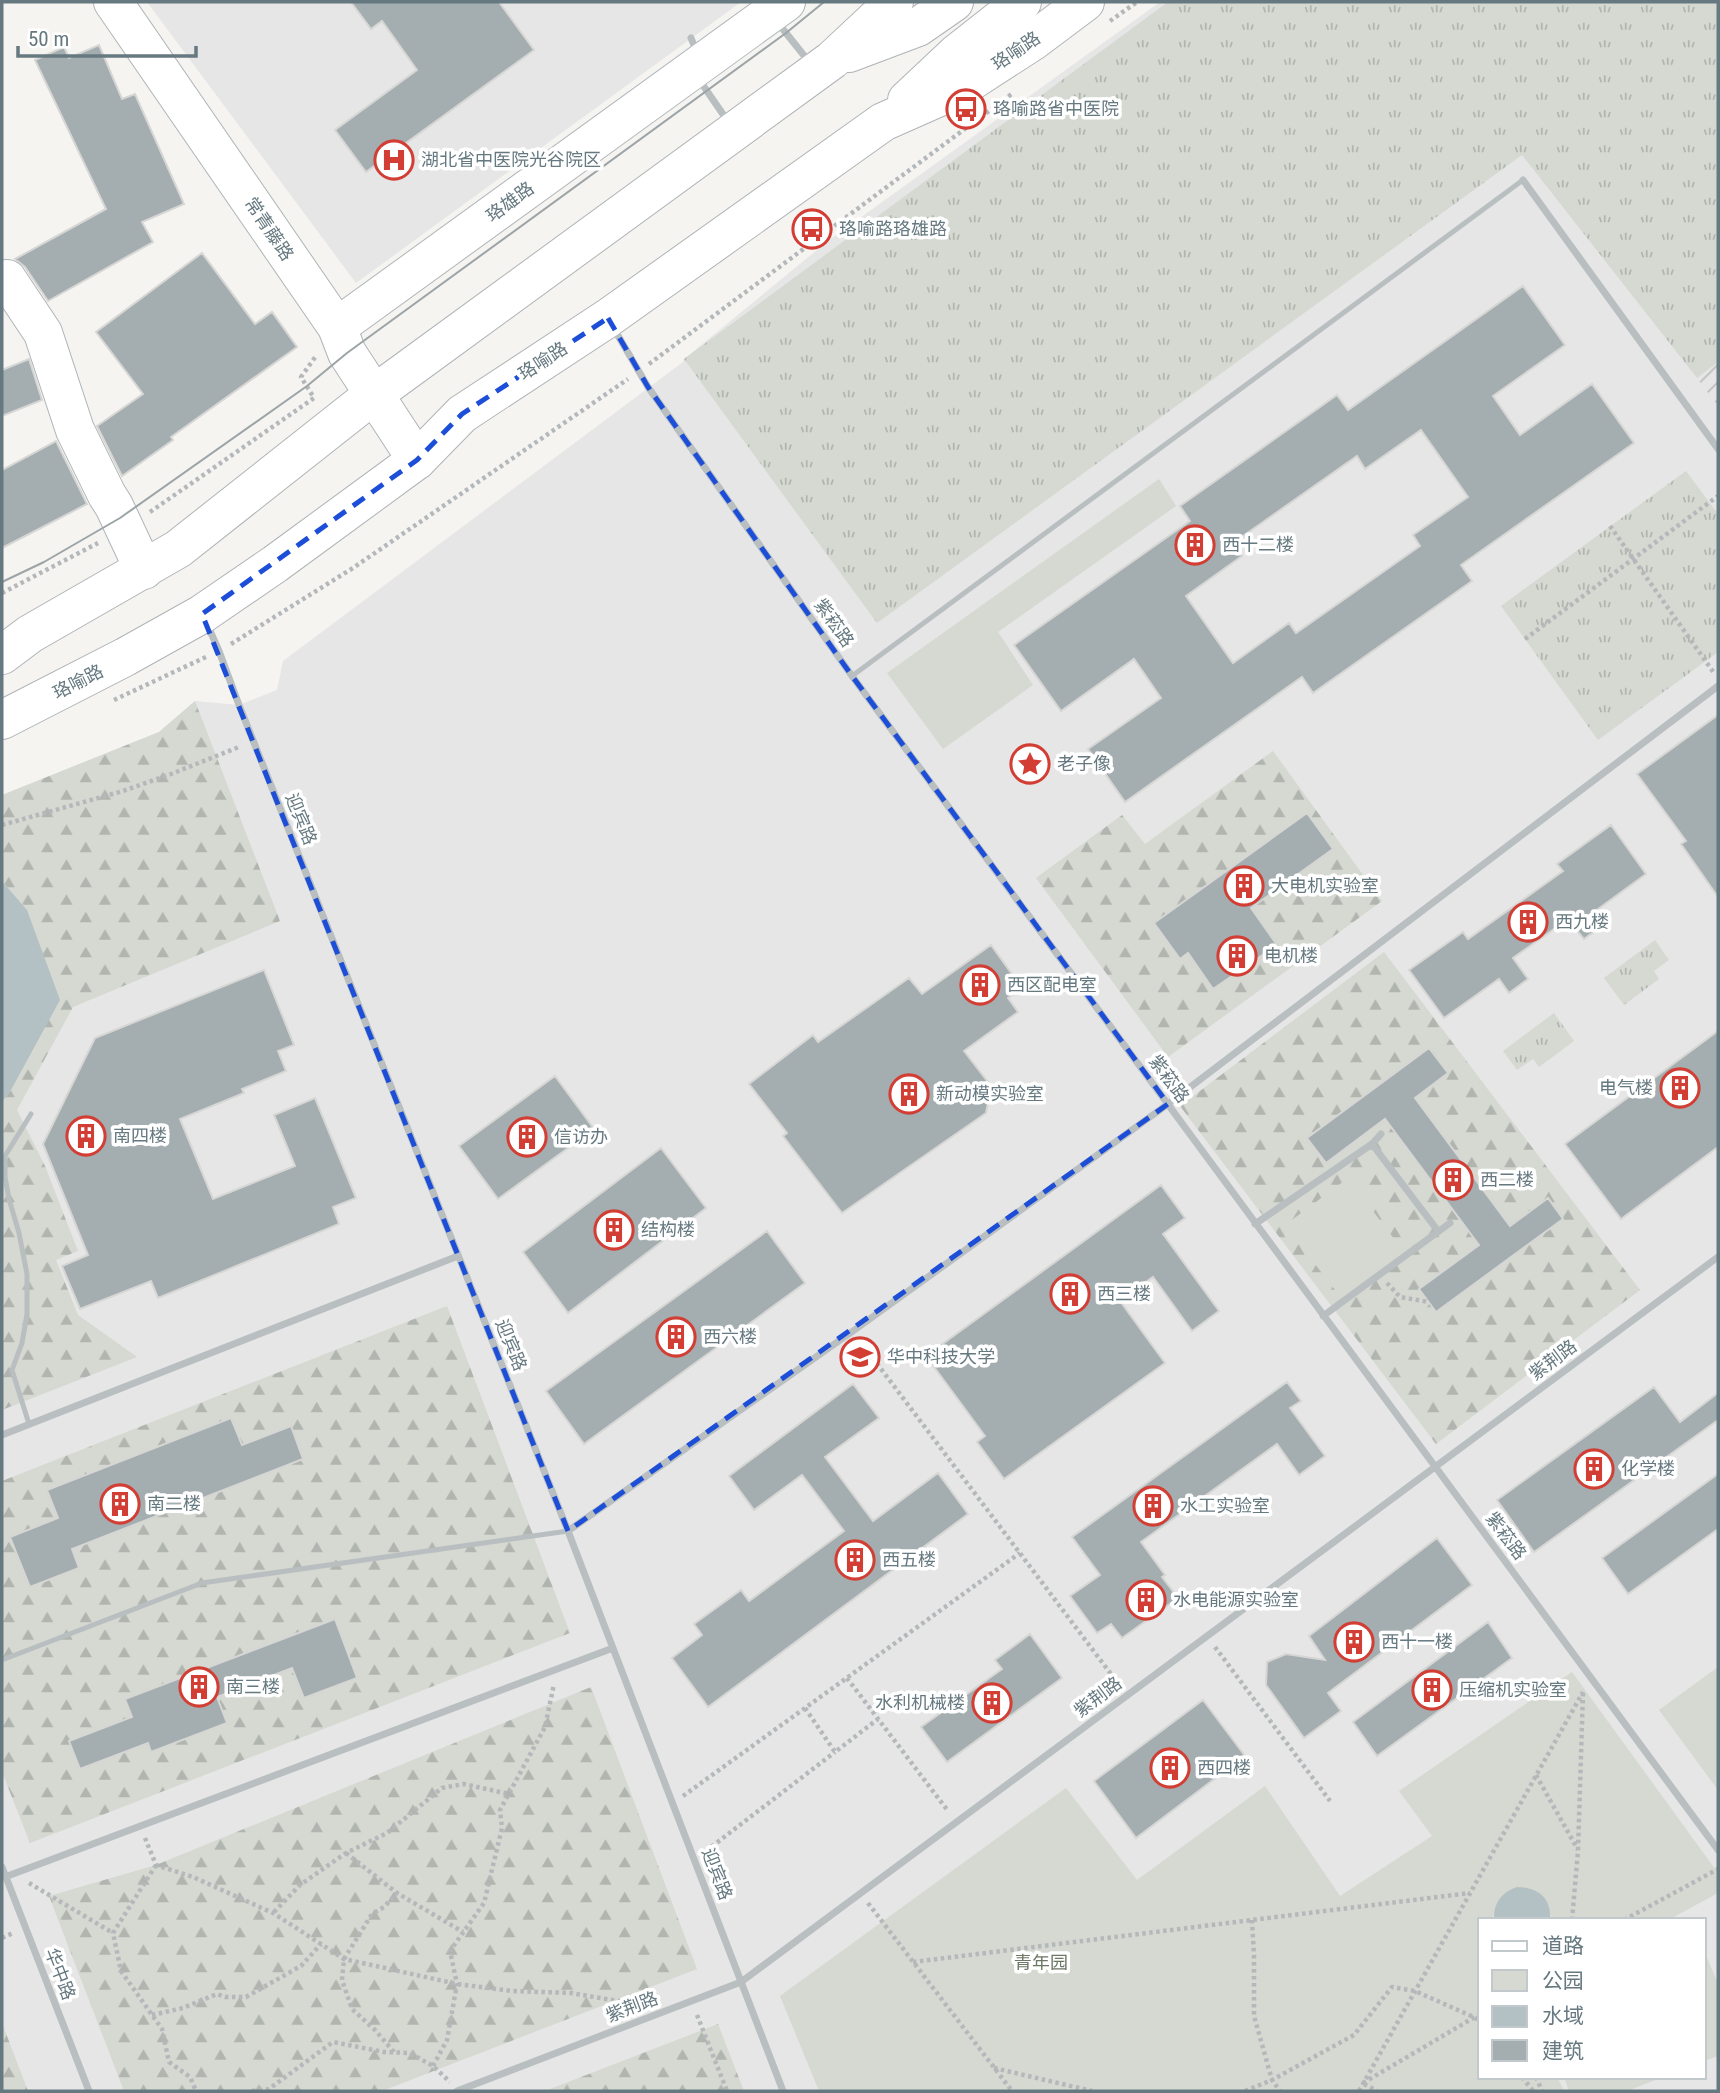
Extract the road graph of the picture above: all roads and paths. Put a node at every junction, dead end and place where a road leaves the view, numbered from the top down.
1 (113, 2) edge
2 (894, 2) edge
3 (954, 2) edge
4 (1023, 2) edge
5 (1137, 2) edge
6 (772, 5) edge
7 (1094, 14) edge
8 (692, 54) junction
9 (824, 66) junction
10 (1014, 93) dead end
11 (883, 122) junction
12 (735, 131) junction
13 (1522, 180) joint
14 (3, 277) edge
15 (608, 318) junction
16 (337, 327) junction
17 (638, 372) junction
18 (373, 395) junction
19 (1718, 449) edge
20 (417, 460) junction
21 (1718, 496) edge
22 (1610, 526) dead end
23 (125, 530) junction
24 (1633, 559) junction
25 (144, 570) junction
26 (2, 593) edge
27 (202, 614) junction
28 (1525, 639) dead end
29 (219, 651) junction
30 (2, 655) edge
31 (852, 676) junction
32 (1718, 680) edge
33 (1718, 686) edge
34 (105, 704) dead end
35 (2, 720) edge
36 (253, 741) junction
37 (2, 825) edge
38 (1168, 1104) junction
39 (31, 1114) dead end
40 (1381, 1134) dead end
41 (1372, 1144) junction
42 (1450, 1223) dead end
43 (1255, 1224) junction
44 (1438, 1231) junction
45 (458, 1256) junction
46 (1718, 1257) edge
47 (1379, 1275) junction
48 (1429, 1302) dead end
49 (1323, 1316) junction
50 (853, 1331) junction
51 (29, 1424) junction
52 (2, 1435) edge
53 (1435, 1467) junction
54 (568, 1531) junction
55 (1020, 1553) junction
56 (1207, 1636) junction
57 (613, 1648) junction
58 (2, 1660) edge
59 (556, 1669) junction
60 (847, 1678) junction
61 (1591, 1678) junction
62 (1583, 1692) junction
63 (1127, 1695) junction
64 (805, 1708) junction
65 (878, 1719) junction
66 (835, 1752) junction
67 (1536, 1776) junction
68 (509, 1794) junction
69 (1330, 1801) dead end
70 (673, 1804) junction
71 (956, 1822) junction
72 (141, 1826) junction
73 (1718, 1850) edge
74 (1578, 1851) junction
75 (346, 1853) junction
76 (694, 1860) junction
77 (156, 1864) junction
78 (2, 1867) edge
79 (1718, 1869) edge
80 (7, 1876) edge
81 (397, 1893) junction
82 (860, 1893) junction
83 (1470, 1893) junction
84 (273, 1913) junction
85 (1572, 1918) edge
86 (1628, 1918) edge
87 (1252, 1920) junction
88 (463, 1932) junction
89 (113, 1933) junction
90 (321, 1944) junction
91 (344, 1959) junction
92 (913, 1962) junction
93 (741, 1982) junction
94 (457, 1984) junction
95 (1415, 1991) junction
96 (692, 2001) junction
97 (652, 2002) dead end
98 (152, 2015) junction
99 (1478, 2016) edge
100 (395, 2052) junction
101 (433, 2066) junction
102 (994, 2068) junction
103 (1272, 2080) junction
104 (1363, 2083) junction
105 (89, 2091) edge
106 (196, 2091) edge
107 (252, 2091) edge
108 (457, 2091) edge
109 (727, 2091) edge
110 (783, 2091) edge
111 (1012, 2091) edge
112 (1092, 2091) edge
113 (1245, 2091) edge
114 (1280, 2091) edge
115 (1359, 2091) edge
116 (1377, 2091) edge

1 - 16 main road, 常青藤路
2 - 9 main road
3 - 9 main road
4 - 11 main road
5 - 7 path
6 - 8 main road, 珞雄路
6 - 9 street
7 - 11 main road, 珞喻路
8 - 12 street
8 - 16 main road, 珞雄路
9 - 12 main road
10 - 17 path
11 - 15 main road, 珞喻路
12 - 18 main road
13 - 19 street
13 - 31 lane
14 - 23 main road
15 - 17 street, 紫菘路
15 - 20 main road, 珞喻路
16 - 18 main road, 常青藤路
16 - 23 path
17 - 29 path
17 - 31 street, 紫菘路
18 - 20 main road, 常青藤路
18 - 25 main road
20 - 27 main road, 珞喻路
21 - 24 path
22 - 24 path
23 - 25 main road
23 - 26 path
24 - 28 path
24 - 32 path
25 - 30 main road
27 - 29 street, 迎宾路
27 - 35 main road, 珞喻路
29 - 34 path
29 - 36 street, 迎宾路
31 - 38 street, 紫菘路
33 - 38 street
36 - 37 path
36 - 45 street, 迎宾路
38 - 43 street, 紫菘路
38 - 50 street
39 - 51 lane
40 - 41 street
41 - 43 street
41 - 44 street
42 - 44 street
43 - 49 street, 紫菘路
44 - 47 street
45 - 51 street
45 - 54 street, 迎宾路
46 - 53 street, 紫荆路
47 - 48 path
47 - 49 street
49 - 53 street, 紫菘路
50 - 54 street
50 - 55 path
51 - 52 street
53 - 56 street, 紫荆路
53 - 61 street, 紫菘路
54 - 57 street, 迎宾路
54 - 58 lane
55 - 60 path
55 - 63 path
56 - 63 street, 紫荆路
56 - 69 path
57 - 59 street
57 - 70 street, 迎宾路
59 - 68 path
59 - 72 street
60 - 64 path
60 - 65 path
61 - 62 path
61 - 73 street, 紫菘路
62 - 67 path
62 - 74 path
63 - 71 street, 紫荆路
64 - 66 path
64 - 70 path
65 - 66 path
65 - 71 path
66 - 76 path
67 - 74 path
67 - 83 path
68 - 75 path
68 - 88 path
70 - 76 street, 迎宾路
71 - 82 street, 紫荆路
72 - 77 path
72 - 80 street
74 - 85 path
75 - 81 path
75 - 84 path
76 - 93 street, 迎宾路
77 - 84 path
77 - 89 path
78 - 80 street, 华中路
79 - 86 path
80 - 89 path
80 - 105 street, 华中路
81 - 88 path
81 - 91 path
82 - 92 path
82 - 93 street, 紫荆路
83 - 87 path
83 - 95 path
84 - 90 path
87 - 92 path
87 - 103 path
88 - 94 path
89 - 98 path
90 - 91 path
90 - 98 path
91 - 94 path
91 - 100 path
92 - 102 path
93 - 96 street, 紫荆路
93 - 110 street, 迎宾路
94 - 97 path
94 - 101 path
95 - 99 path
95 - 103 path
95 - 104 path
96 - 108 street, 紫荆路
96 - 109 path
98 - 106 path
99 - 104 path
100 - 101 path
100 - 107 path
101 - 108 path
102 - 111 path
102 - 112 path
103 - 113 path
103 - 114 path
104 - 115 path
104 - 116 path

